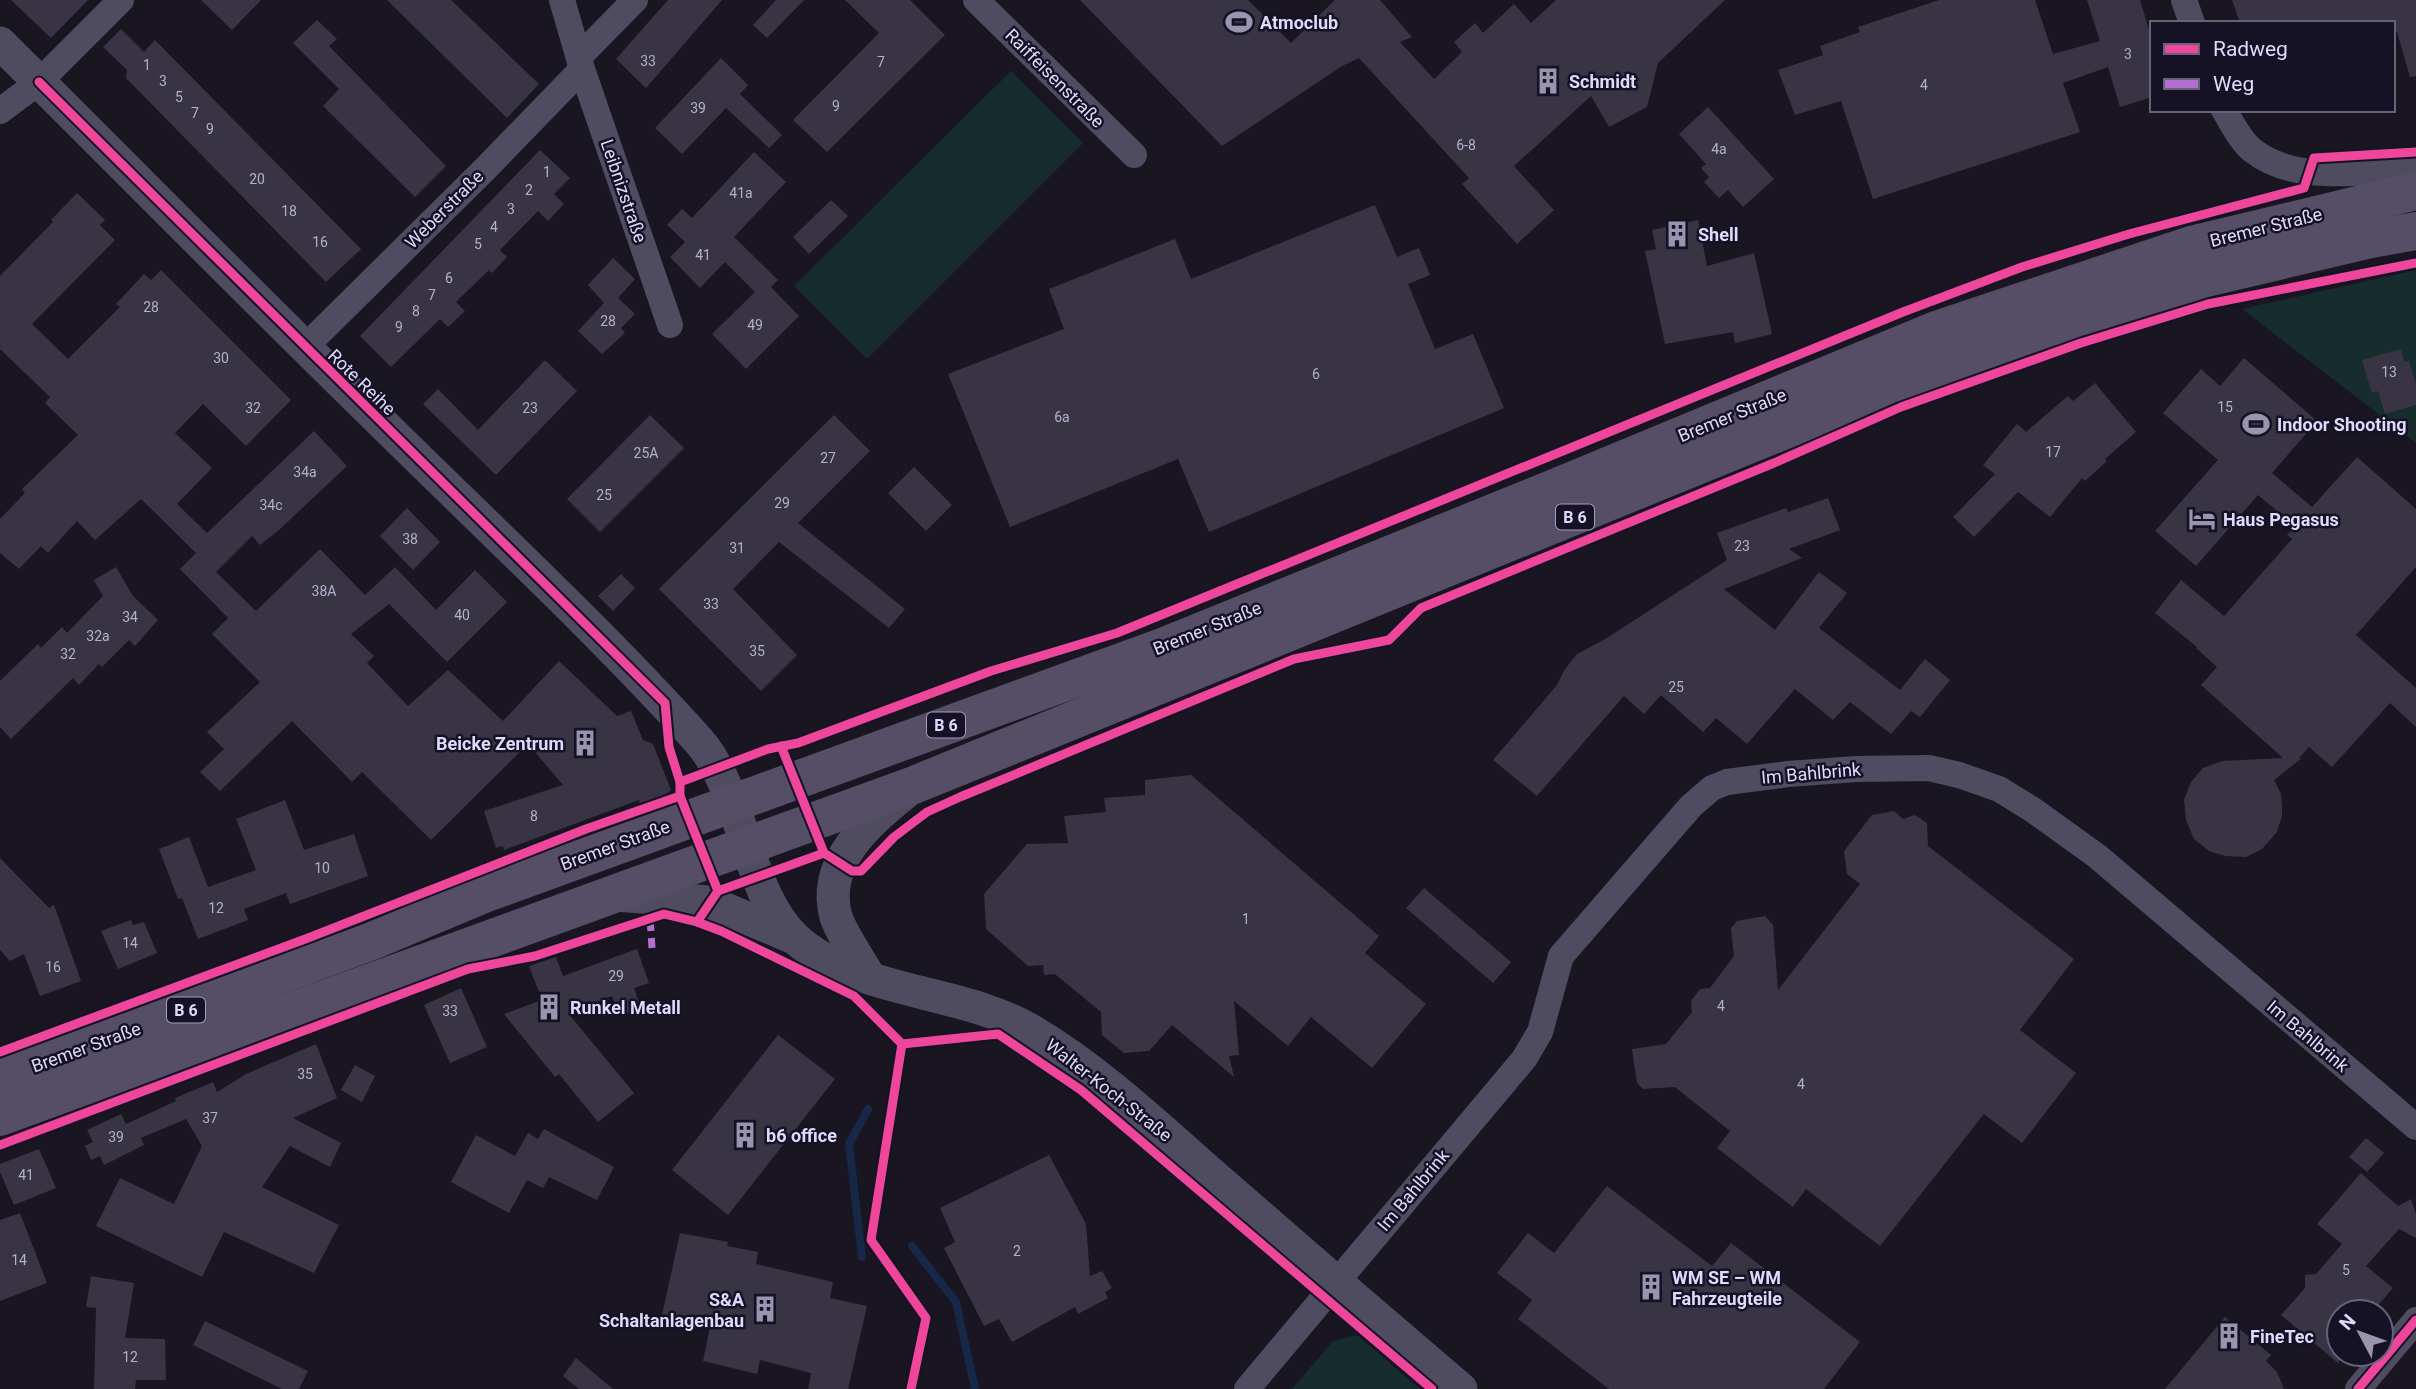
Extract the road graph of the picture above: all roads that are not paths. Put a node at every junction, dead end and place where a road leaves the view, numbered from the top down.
1 (121, 0) edge
2 (562, 0) edge
3 (635, 0) edge
4 (976, 0) edge
5 (2184, 0) edge
6 (2191, 21) edge
7 (0, 43) edge
8 (580, 63) junction
9 (39, 82) junction
10 (0, 111) edge
11 (2225, 112) edge
12 (1134, 155) dead end
13 (2416, 169) edge
14 (2416, 191) edge
15 (2416, 231) edge
16 (670, 325) dead end
17 (304, 348) junction
18 (914, 785) junction
19 (731, 803) junction
20 (748, 845) junction
21 (613, 895) junction
22 (794, 938) junction
23 (870, 978) junction
24 (0, 1079) edge
25 (0, 1117) edge
26 (2416, 1127) edge
27 (1335, 1282) junction
28 (2416, 1320) edge
29 (1247, 1389) edge
30 (1461, 1389) edge
31 (2358, 1389) edge

1 - 9 street
2 - 8 street, Leibnizstraße
3 - 8 street
4 - 12 street, Raiffeisenstraße
5 - 6 street
7 - 9 street, Rote Reihe
8 - 16 street, Leibnizstraße
8 - 17 street, Weberstraße
9 - 10 street
9 - 17 street, Rote Reihe
11 - 13 street
14 - 19 main road, Bremer Straße / B 6
15 - 18 main road, Bremer Straße / B 6
17 - 19 street, Rote Reihe
18 - 20 main road, Bremer Straße / B 6
18 - 23 street
19 - 20 street, Walter-Koch-Straße
19 - 24 main road, Bremer Straße / B 6
20 - 21 main road, Bremer Straße / B 6
20 - 22 street, Walter-Koch-Straße
21 - 22 street
21 - 25 main road, Bremer Straße / B 6
22 - 23 street, Walter-Koch-Straße
23 - 27 street, Walter-Koch-Straße
26 - 27 street, Im Bahlbrink
27 - 29 street, Im Bahlbrink
27 - 30 street, Walter-Koch-Straße
28 - 31 street

